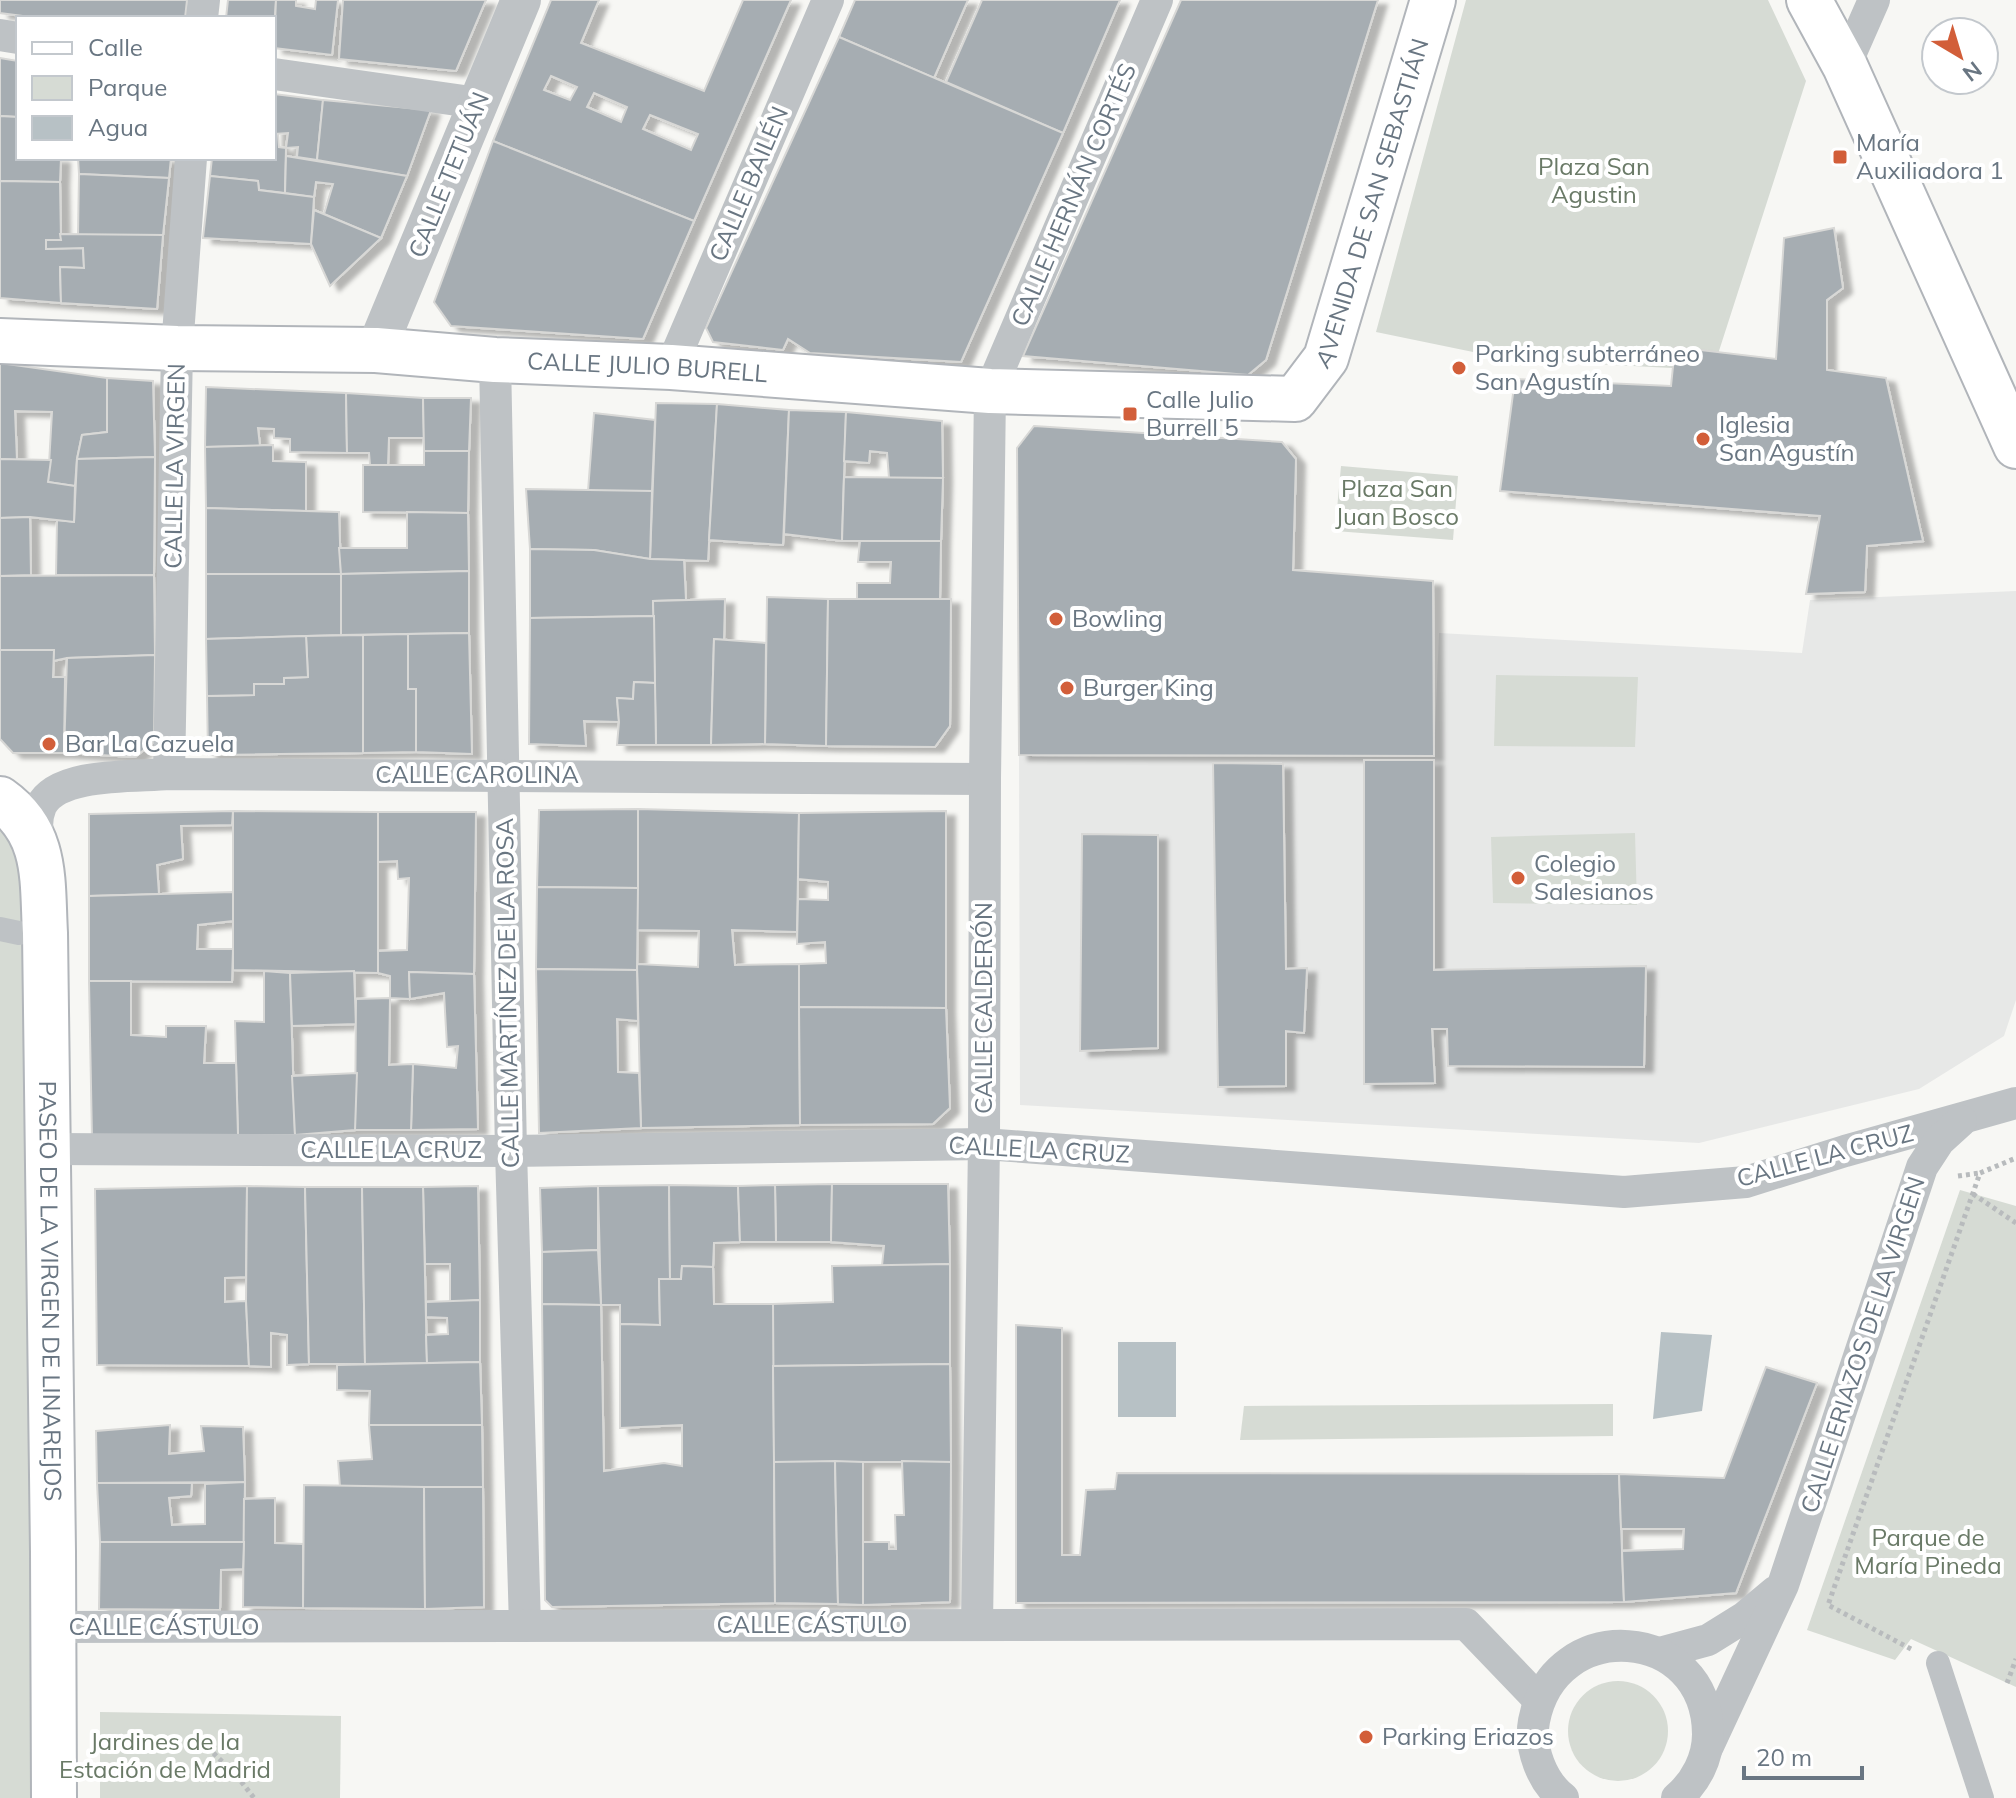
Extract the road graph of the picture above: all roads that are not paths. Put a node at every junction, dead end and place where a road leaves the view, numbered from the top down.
1 (521, 0) edge
2 (828, 0) edge
3 (1157, 0) edge
4 (1433, 0) edge
5 (1809, 0) edge
6 (1874, 0) edge
7 (1845, 66) junction
8 (276, 74) edge
9 (478, 103) junction
10 (191, 160) edge
11 (0, 341) edge
12 (177, 348) junction
13 (376, 350) junction
14 (495, 360) junction
15 (671, 367) junction
16 (990, 391) junction
17 (1295, 399) joint
18 (2016, 446) edge
19 (169, 774) junction
20 (503, 775) junction
21 (985, 779) junction
22 (7, 803) edge
23 (41, 868) junction
24 (2016, 1103) edge
25 (1964, 1119) junction
26 (984, 1144) junction
27 (48, 1149) junction
28 (511, 1151) junction
29 (1783, 1585) junction
30 (977, 1625) junction
31 (525, 1626) junction
32 (54, 1627) junction
33 (1660, 1653) junction
34 (1938, 1663) road end
35 (1539, 1700) junction
36 (1693, 1779) edge
37 (54, 1798) edge
38 (1563, 1798) edge
39 (1982, 1798) edge

1 - 9 street, CALLE TETUÁN
2 - 15 street, CALLE BAILÉN
3 - 16 street, CALLE HERNÁN CORTÉS
4 - 17 main road, AVENIDA DE SAN SEBASTIÁN
5 - 7 main road
6 - 7 street
7 - 18 main road
8 - 9 street
9 - 13 street, CALLE TETUÁN
10 - 12 street, CALLE LA VIRGEN
11 - 12 main road, CALLE JULIO BURELL
12 - 13 main road, CALLE JULIO BURELL
12 - 19 street, CALLE LA VIRGEN
13 - 14 main road, CALLE JULIO BURELL
14 - 15 main road, CALLE JULIO BURELL
14 - 20 street, CALLE MARTÍNEZ DE LA ROSA
15 - 16 main road, CALLE JULIO BURELL
16 - 17 main road, CALLE JULIO BURELL
16 - 21 street, CALLE CALDERÓN
19 - 20 street, CALLE CAROLINA
19 - 23 street, CALLE CAROLINA
20 - 21 street, CALLE CAROLINA
20 - 28 street, CALLE MARTÍNEZ DE LA ROSA
21 - 26 street, CALLE CALDERÓN
22 - 23 main road, PASEO DE LA VIRGEN DE LINAREJOS
23 - 27 main road, PASEO DE LA VIRGEN DE LINAREJOS
24 - 25 street, CALLE LA CRUZ
25 - 26 street, CALLE LA CRUZ
25 - 29 street, CALLE ERIAZOS DE LA VIRGEN
26 - 28 street, CALLE LA CRUZ
26 - 30 street, CALLE CALDERÓN
27 - 28 street, CALLE LA CRUZ
27 - 32 main road, PASEO DE LA VIRGEN DE LINAREJOS
28 - 31 street, CALLE MARTÍNEZ DE LA ROSA
29 - 33 street
29 - 36 street, CALLE ERIAZOS DE LA VIRGEN
30 - 31 street, CALLE CÁSTULO
30 - 35 street, CALLE CÁSTULO
31 - 32 street, CALLE CÁSTULO
32 - 37 main road, PASEO DE LA VIRGEN DE LINAREJOS
33 - 35 street
33 - 36 street
34 - 39 street
35 - 38 street

